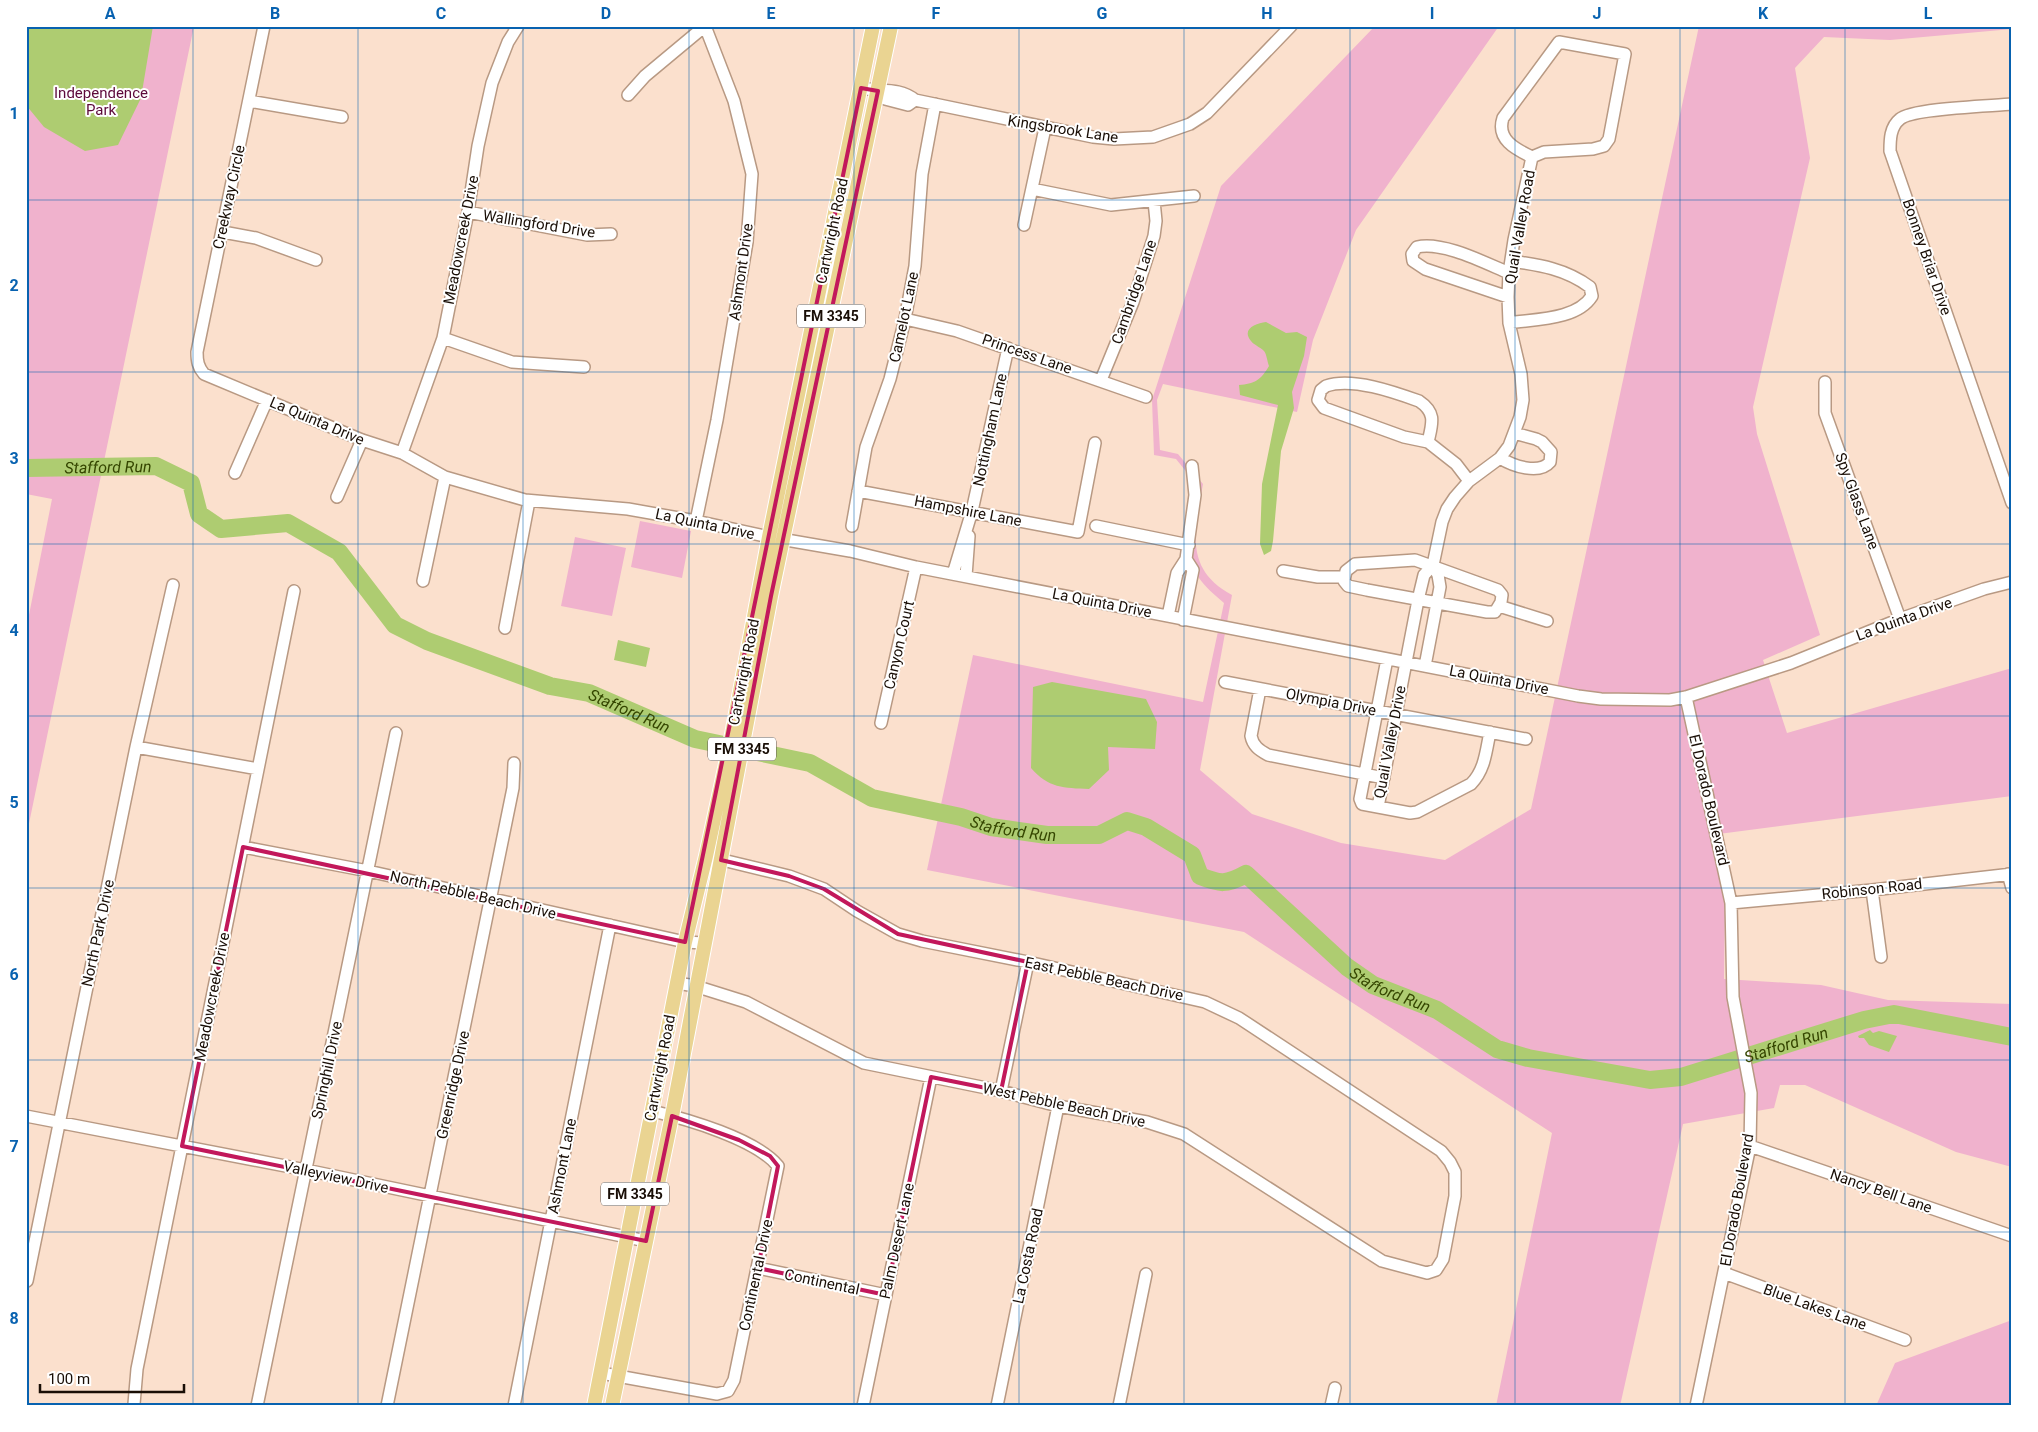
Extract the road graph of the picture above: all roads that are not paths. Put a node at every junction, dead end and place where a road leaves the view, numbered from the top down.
1 (264, 26) edge
2 (518, 26) edge
3 (705, 26) edge
4 (873, 26) edge
5 (891, 26) edge
6 (1291, 26) edge
7 (861, 88) junction
8 (878, 91) junction
9 (628, 94) dead end
10 (249, 100) junction
11 (935, 104) junction
12 (2012, 104) edge
13 (342, 117) dead end
14 (1045, 128) junction
15 (1532, 157) junction
16 (1032, 189) junction
17 (1194, 196) dead end
18 (1154, 201) junction
19 (468, 212) junction
20 (1024, 224) dead end
21 (223, 232) junction
22 (611, 234) dead end
23 (316, 260) dead end
24 (1510, 267) junction
25 (1508, 297) junction
26 (905, 319) junction
27 (1509, 323) junction
28 (443, 338) junction
29 (1008, 348) junction
30 (584, 367) dead end
31 (200, 368) joint
32 (1101, 380) junction
33 (1825, 382) dead end
34 (1146, 396) dead end
35 (267, 400) junction
36 (1514, 433) junction
37 (362, 440) junction
38 (1428, 442) junction
39 (1096, 443) dead end
40 (402, 453) junction
41 (1500, 458) junction
42 (1192, 466) dead end
43 (236, 473) dead end
44 (445, 477) junction
45 (1470, 482) junction
46 (858, 491) junction
47 (337, 497) dead end
48 (529, 500) junction
49 (2012, 503) edge
50 (972, 511) junction
51 (696, 521) junction
52 (852, 526) dead end
53 (1096, 526) dead end
54 (769, 538) junction
55 (783, 540) junction
56 (1189, 545) junction
57 (1186, 559) junction
58 (1433, 565) junction
59 (916, 567) junction
60 (1283, 570) dead end
61 (952, 574) junction
62 (1344, 575) junction
63 (966, 576) junction
64 (423, 581) dead end
65 (2012, 582) edge
66 (173, 585) dead end
67 (294, 591) dead end
68 (1418, 600) junction
69 (1437, 603) junction
70 (1499, 606) junction
71 (1168, 616) junction
72 (1900, 619) junction
73 (1183, 620) junction
74 (1547, 621) dead end
75 (505, 628) dead end
76 (1387, 659) junction
77 (1405, 662) junction
78 (1425, 666) junction
79 (1225, 682) dead end
80 (1260, 689) junction
81 (1686, 697) junction
82 (745, 699) junction
83 (1378, 711) junction
84 (1395, 714) junction
85 (881, 724) dead end
86 (1490, 732) junction
87 (396, 734) dead end
88 (1526, 739) dead end
89 (136, 747) junction
90 (514, 763) dead end
91 (258, 770) junction
92 (1365, 774) junction
93 (1384, 778) junction
94 (1378, 807) junction
95 (243, 847) junction
96 (706, 856) junction
97 (721, 860) junction
98 (368, 871) junction
99 (2010, 874) edge
100 (2012, 888) edge
101 (1872, 890) junction
102 (491, 900) junction
103 (1732, 903) junction
104 (610, 925) junction
105 (685, 942) junction
106 (704, 943) junction
107 (1882, 957) dead end
108 (1028, 962) junction
109 (677, 983) junction
110 (695, 986) junction
111 (931, 1077) junction
112 (1001, 1091) junction
113 (1058, 1106) junction
114 (652, 1112) junction
115 (26, 1116) edge
116 (672, 1116) junction
117 (59, 1122) junction
118 (182, 1146) junction
119 (1750, 1146) junction
120 (306, 1170) junction
121 (430, 1197) junction
122 (550, 1221) junction
123 (627, 1236) junction
124 (2012, 1236) edge
125 (646, 1241) junction
126 (758, 1268) junction
127 (1430, 1272) joint
128 (1724, 1273) junction
129 (1146, 1274) dead end
130 (26, 1281) edge
131 (886, 1295) junction
132 (1905, 1340) dead end
133 (601, 1373) junction
134 (618, 1375) junction
135 (1335, 1388) dead end
136 (134, 1404) dead end
137 (257, 1406) edge
138 (387, 1406) edge
139 (514, 1406) edge
140 (594, 1406) edge
141 (612, 1406) edge
142 (863, 1406) edge
143 (997, 1406) edge
144 (1118, 1406) edge
145 (1331, 1406) edge
146 (1696, 1406) edge

1 - 10 street, Creekway Circle
2 - 19 street, Meadowcreek Drive
3 - 9 street
3 - 51 street, Ashmont Drive
4 - 7 main road, Cartwright Road / FM 3345
5 - 8 main road, Cartwright Road / FM 3345
6 - 14 street, Kingsbrook Lane
7 - 8 street, Kingsbrook Lane
7 - 54 main road, Cartwright Road / FM 3345
8 - 11 street, Kingsbrook Lane
8 - 55 main road, Cartwright Road / FM 3345
10 - 13 street
10 - 21 street, Creekway Circle
11 - 14 street, Kingsbrook Lane
11 - 26 street, Camelot Lane
12 - 49 street, Bonney Briar Drive
14 - 16 street
15 - 15 street
15 - 24 street, Quail Valley Road
16 - 18 street
16 - 20 street
17 - 18 street
18 - 32 street, Cambridge Lane
19 - 22 street, Wallingford Drive
19 - 28 street, Meadowcreek Drive
21 - 23 street
21 - 31 street, Creekway Circle
24 - 25 street, Quail Valley Road
24 - 25 street
24 - 27 street
25 - 27 street, Quail Valley Road
26 - 29 street, Princess Lane
26 - 46 street, Camelot Lane
27 - 36 street, Quail Valley Road
28 - 30 street
28 - 40 street, Meadowcreek Drive
29 - 32 street, Princess Lane
29 - 50 street, Nottingham Lane
31 - 35 street, La Quinta Drive
32 - 34 street, Princess Lane
33 - 72 street, Spy Glass Lane
35 - 37 street, La Quinta Drive
35 - 43 street
36 - 41 street, Quail Valley Road
36 - 41 street
37 - 40 street, La Quinta Drive
37 - 47 street
38 - 38 street
38 - 45 street
39 - 50 street, Hampshire Lane
40 - 44 street, La Quinta Drive
41 - 45 street
42 - 56 street
44 - 48 street, La Quinta Drive
44 - 64 street
45 - 58 street
46 - 50 street, Hampshire Lane
46 - 52 street, Camelot Lane
48 - 51 street, La Quinta Drive
48 - 75 street
50 - 61 street, Nottingham Lane
50 - 63 street, Nottingham Lane
51 - 54 street, La Quinta Drive
53 - 56 street
54 - 55 street, La Quinta Drive
54 - 82 main road, Cartwright Road / FM 3345
55 - 59 street, La Quinta Drive
55 - 82 main road, Cartwright Road / FM 3345
56 - 57 street
57 - 71 street
57 - 73 street
58 - 62 street
58 - 68 street
58 - 69 street
58 - 70 street
59 - 61 street, La Quinta Drive
59 - 85 street, Canyon Court
60 - 62 street
61 - 63 street, La Quinta Drive
62 - 68 street
63 - 71 street, La Quinta Drive
65 - 72 street, La Quinta Drive
66 - 89 street, North Park Drive
67 - 91 street, Meadowcreek Drive
68 - 69 street
68 - 77 street
69 - 70 street
69 - 78 street
70 - 74 street
71 - 73 street, La Quinta Drive
72 - 81 street, La Quinta Drive
73 - 76 street, La Quinta Drive
76 - 77 street, La Quinta Drive
76 - 83 street, Quail Valley Drive
77 - 78 street, La Quinta Drive
77 - 84 street, Quail Valley Drive
78 - 81 street, La Quinta Drive
79 - 80 street, Olympia Drive
80 - 83 street, Olympia Drive
80 - 92 street
81 - 103 street, El Dorado Boulevard
82 - 96 main road, Cartwright Road / FM 3345
82 - 97 main road, Cartwright Road / FM 3345
83 - 84 street, Olympia Drive
83 - 92 street, Quail Valley Drive
84 - 86 street, Olympia Drive
84 - 93 street, Quail Valley Drive
86 - 88 street, Olympia Drive
86 - 94 street
87 - 98 street, Springhill Drive
89 - 91 street
89 - 117 street, North Park Drive
90 - 102 street, Greenridge Drive
91 - 95 street, Meadowcreek Drive
92 - 93 street
92 - 94 street, Quail Valley Drive
93 - 94 street, Quail Valley Drive
95 - 98 street, North Pebble Beach Drive
95 - 118 street, Meadowcreek Drive
96 - 97 street, East Pebble Beach Drive
96 - 105 main road, Cartwright Road / FM 3345
97 - 106 main road, Cartwright Road / FM 3345
97 - 108 street, East Pebble Beach Drive
98 - 102 street, North Pebble Beach Drive
98 - 120 street, Springhill Drive
99 - 100 street
99 - 101 street, Robinson Road
101 - 103 street, Robinson Road
101 - 107 street
102 - 104 street, North Pebble Beach Drive
102 - 121 street, Greenridge Drive
103 - 119 street, El Dorado Boulevard
104 - 105 street, North Pebble Beach Drive
104 - 122 street, Ashmont Lane
105 - 106 street, North Pebble Beach Drive
105 - 109 main road, Cartwright Road / FM 3345
106 - 110 main road, Cartwright Road / FM 3345
108 - 112 street
108 - 127 street, East Pebble Beach Drive
109 - 110 street, West Pebble Beach Drive
109 - 114 main road, Cartwright Road / FM 3345
110 - 111 street, West Pebble Beach Drive
110 - 116 main road, Cartwright Road / FM 3345
111 - 112 street, West Pebble Beach Drive
111 - 131 street, Palm Desert Lane
112 - 113 street, West Pebble Beach Drive
113 - 127 street, West Pebble Beach Drive
113 - 143 street, La Costa Road
114 - 116 street, Continental Drive
114 - 123 main road, Cartwright Road / FM 3345
115 - 117 street, Valleyview Drive
116 - 125 main road, Cartwright Road / FM 3345
116 - 126 street, Continental Drive
117 - 118 street, Valleyview Drive
117 - 130 street, North Park Drive
118 - 120 street, Valleyview Drive
118 - 136 street, Meadowcreek Drive
119 - 124 street, Nancy Bell Lane
119 - 128 street, El Dorado Boulevard
120 - 121 street, Valleyview Drive
120 - 137 street, Springhill Drive
121 - 122 street, Valleyview Drive
121 - 138 street, Greenridge Drive
122 - 123 street, Valleyview Drive
122 - 139 street, Ashmont Lane
123 - 125 street, Valleyview Drive
123 - 133 main road, Cartwright Road / FM 3345
125 - 134 main road, Cartwright Road / FM 3345
126 - 131 street, Continental
126 - 134 street, Continental Drive
128 - 132 street, Blue Lakes Lane
128 - 146 street, El Dorado Boulevard
129 - 144 street
131 - 142 street, Palm Desert Lane
133 - 134 street, Continental Drive
133 - 140 main road, Cartwright Road / FM 3345
134 - 141 main road, Cartwright Road / FM 3345
135 - 145 street

